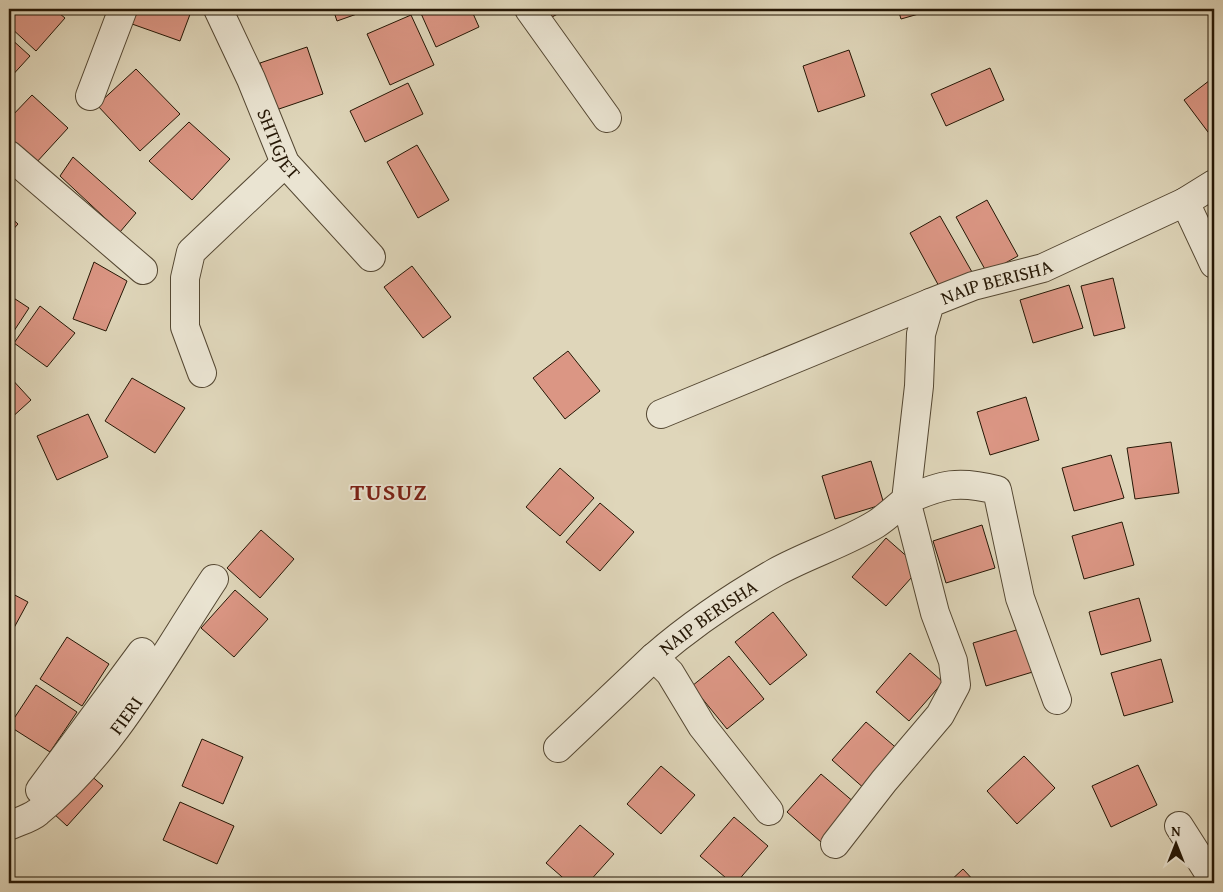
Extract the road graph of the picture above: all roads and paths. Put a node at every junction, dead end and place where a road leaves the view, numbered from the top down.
1 (124, 9) edge
2 (218, 9) edge
3 (529, 9) edge
4 (90, 96) dead end
5 (606, 118) dead end
6 (9, 155) edge
7 (285, 163) junction
8 (1214, 184) edge
9 (1185, 202) junction
10 (371, 257) dead end
11 (1214, 264) edge
12 (143, 270) dead end
13 (930, 303) junction
14 (202, 374) dead end
15 (661, 414) dead end
16 (906, 500) junction
17 (214, 579) dead end
18 (142, 652) dead end
19 (654, 657) junction
20 (1057, 700) dead end
21 (558, 748) dead end
22 (769, 811) dead end
23 (10, 826) edge
24 (1179, 826) dead end
25 (835, 844) dead end
26 (1214, 881) edge

1 - 4 street
2 - 7 street, SHTIGJET
3 - 5 street
6 - 12 street
7 - 10 street, SHTIGJET
7 - 14 street
8 - 9 street, NAIP BERISHA
9 - 11 street
9 - 13 street, NAIP BERISHA
13 - 15 street
13 - 16 street, NAIP BERISHA
16 - 19 street, NAIP BERISHA
16 - 20 street, NAIP BERISHA
16 - 25 street, NAIP BERISHA
17 - 23 street, FIERI
18 - 23 street, FIERI
19 - 21 street
19 - 22 street, NAIP BERISHA
24 - 26 street

